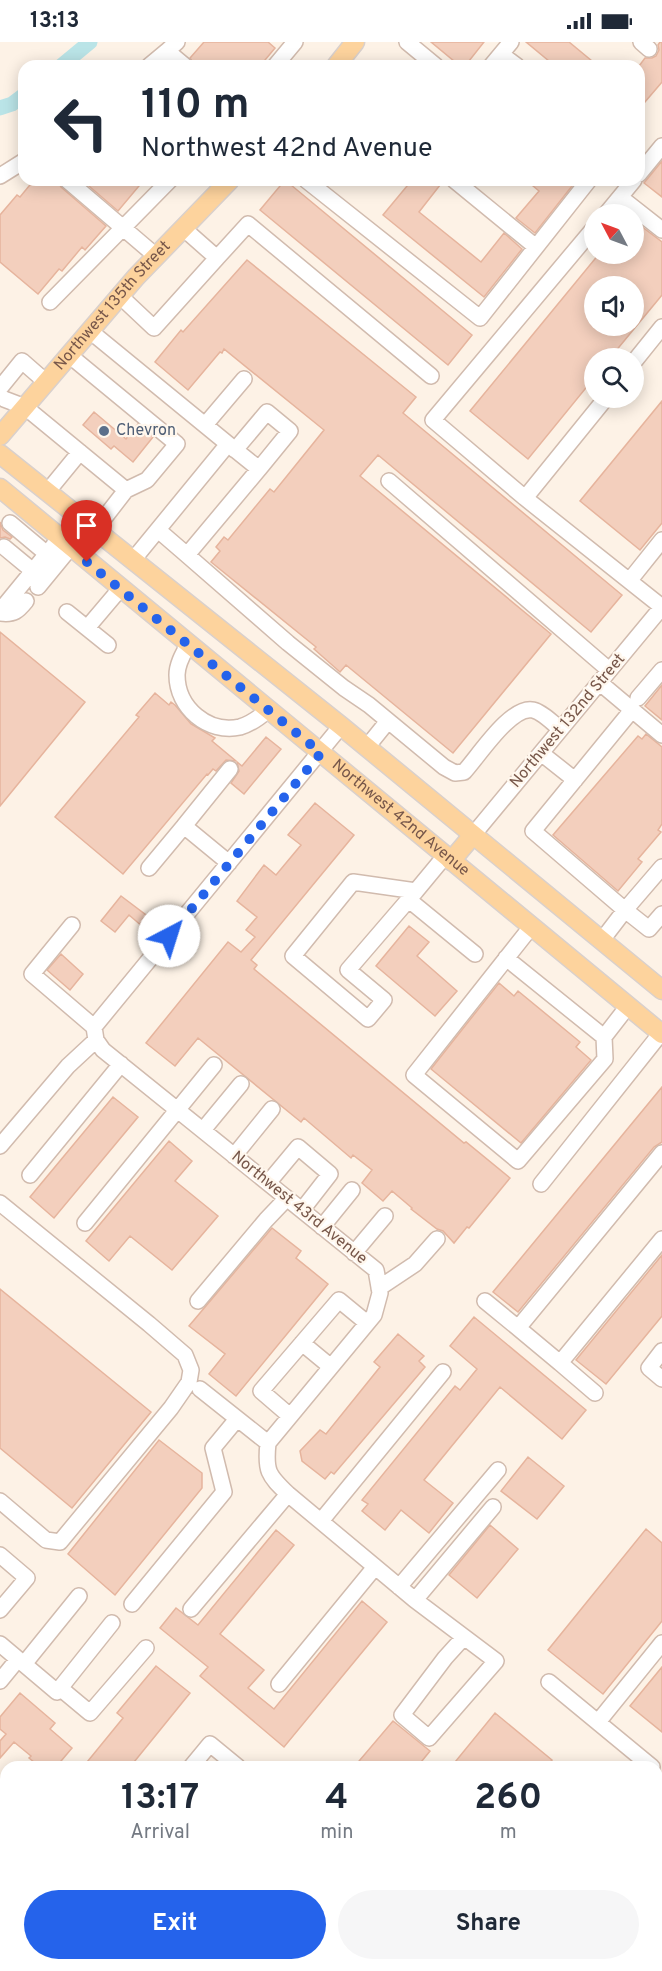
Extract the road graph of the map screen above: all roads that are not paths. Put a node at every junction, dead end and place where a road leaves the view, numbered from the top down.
1 (295, 42) edge
2 (355, 42) edge
3 (407, 42) edge
4 (172, 47) edge
5 (506, 48) edge
6 (156, 60) edge
7 (181, 60) edge
8 (280, 60) edge
9 (341, 60) edge
10 (429, 60) edge
11 (496, 60) edge
12 (662, 146) edge
13 (18, 165) edge
14 (645, 167) edge
15 (0, 176) edge
16 (74, 186) edge
17 (164, 186) edge
18 (224, 186) edge
19 (314, 186) edge
20 (461, 186) edge
21 (584, 186) edge
22 (629, 186) edge
23 (620, 197) junction
24 (614, 204) edge
25 (123, 227) junction
26 (183, 228) junction
27 (662, 230) edge
28 (584, 240) edge
29 (536, 247) junction
30 (156, 256) junction
31 (217, 258) junction
32 (120, 296) junction
33 (50, 302) dead end
34 (662, 327) edge
35 (90, 332) junction
36 (644, 349) edge
37 (69, 355) junction
38 (431, 376) dead end
39 (244, 379) dead end
40 (46, 382) junction
41 (0, 388) edge
42 (0, 396) edge
43 (25, 407) junction
44 (598, 408) edge
45 (205, 425) junction
46 (0, 436) edge
47 (232, 447) junction
48 (80, 452) junction
49 (0, 454) edge
50 (259, 469) junction
51 (389, 481) dead end
52 (0, 488) edge
53 (126, 490) junction
54 (48, 491) junction
55 (525, 498) junction
56 (22, 508) junction
57 (5, 519) edge
58 (95, 530) junction
59 (158, 530) junction
60 (662, 540) edge
61 (65, 544) junction
62 (4, 547) dead end
63 (47, 554) junction
64 (188, 555) junction
65 (133, 560) junction
66 (33, 571) junction
67 (630, 580) junction
68 (38, 587) dead end
69 (120, 589) junction
70 (13, 595) edge
71 (0, 612) edge
72 (67, 612) dead end
73 (659, 617) edge
74 (87, 628) junction
75 (108, 645) dead end
76 (188, 645) junction
77 (609, 670) junction
78 (662, 670) edge
79 (599, 682) junction
80 (635, 704) junction
81 (268, 710) junction
82 (388, 721) junction
83 (341, 726) junction
84 (560, 729) junction
85 (662, 735) edge
86 (367, 747) junction
87 (321, 753) junction
88 (541, 753) junction
89 (230, 769) dead end
90 (575, 780) junction
91 (184, 826) junction
92 (473, 834) junction
93 (448, 858) junction
94 (229, 863) junction
95 (662, 867) edge
96 (149, 868) dead end
97 (412, 895) junction
98 (626, 910) junction
99 (662, 914) edge
100 (72, 925) dead end
101 (531, 927) junction
102 (602, 940) junction
103 (475, 954) dead end
104 (506, 958) junction
105 (662, 990) edge
106 (628, 1006) junction
107 (95, 1034) junction
108 (662, 1034) edge
109 (604, 1037) junction
110 (121, 1064) junction
111 (214, 1065) dead end
112 (241, 1084) dead end
113 (272, 1109) dead end
114 (178, 1110) junction
115 (203, 1131) junction
116 (0, 1146) edge
117 (662, 1153) edge
118 (234, 1156) junction
119 (30, 1175) dead end
120 (268, 1183) junction
121 (541, 1184) dead end
122 (352, 1190) dead end
123 (287, 1198) junction
124 (0, 1203) edge
125 (302, 1210) junction
126 (385, 1216) dead end
127 (85, 1223) dead end
128 (322, 1227) junction
129 (437, 1239) dead end
130 (662, 1239) edge
131 (354, 1253) junction
132 (379, 1288) junction
133 (198, 1301) dead end
134 (485, 1301) dead end
135 (367, 1323) junction
136 (518, 1329) junction
137 (302, 1343) junction
138 (662, 1351) edge
139 (560, 1363) junction
140 (331, 1367) junction
141 (443, 1372) dead end
142 (662, 1378) edge
143 (200, 1389) dead end
144 (595, 1393) dead end
145 (290, 1416) junction
146 (237, 1419) junction
147 (268, 1443) junction
148 (498, 1470) dead end
149 (288, 1494) junction
150 (0, 1501) edge
151 (493, 1507) dead end
152 (321, 1521) junction
153 (0, 1555) edge
154 (375, 1567) junction
155 (399, 1587) junction
156 (79, 1596) dead end
157 (415, 1600) junction
158 (132, 1604) dead end
159 (0, 1610) edge
160 (191, 1610) dead end
161 (112, 1623) dead end
162 (464, 1637) junction
163 (662, 1643) edge
164 (0, 1644) edge
165 (146, 1648) dead end
166 (21, 1661) junction
167 (0, 1681) edge
168 (549, 1682) dead end
169 (279, 1684) dead end
170 (60, 1688) junction
171 (598, 1722) junction
172 (196, 1761) edge
173 (231, 1761) edge
174 (645, 1761) edge

1 - 8 street
2 - 9 main road
3 - 10 street
4 - 6 street
4 - 7 street
5 - 11 street
12 - 14 street
13 - 15 street
16 - 25 street
17 - 25 street
18 - 26 main road, Northwest 135th Street
19 - 29 street
20 - 29 street
21 - 29 street
22 - 23 street
23 - 24 street
23 - 27 street
25 - 30 street
25 - 33 street
26 - 30 main road, Northwest 135th Street
26 - 31 street
28 - 55 street
30 - 32 main road, Northwest 135th Street
31 - 32 street
31 - 38 street
32 - 35 main road, Northwest 135th Street
34 - 36 street
35 - 37 main road, Northwest 135th Street
35 - 45 street
37 - 40 main road, Northwest 135th Street
37 - 53 street
39 - 45 street
40 - 41 street
40 - 43 main road, Northwest 135th Street
42 - 43 street
43 - 46 main road, Northwest 135th Street
43 - 48 street
44 - 55 street
45 - 47 street
47 - 50 street
47 - 50 street
47 - 59 street
48 - 53 street
48 - 54 street
49 - 54 main road, Northwest 42nd Avenue
50 - 64 street
51 - 77 street
52 - 56 main road, Northwest 42nd Avenue
53 - 58 street
54 - 58 main road, Northwest 42nd Avenue
55 - 67 street
56 - 57 street
56 - 61 main road, Northwest 42nd Avenue
57 - 63 street
58 - 65 main road, Northwest 42nd Avenue
59 - 64 street
59 - 65 street
60 - 67 street
61 - 63 street
61 - 68 street
61 - 69 main road, Northwest 42nd Avenue
62 - 66 street
63 - 66 street
64 - 82 street
65 - 83 main road, Northwest 42nd Avenue
66 - 70 street
67 - 73 street
69 - 74 street
69 - 76 main road, Northwest 42nd Avenue
70 - 71 street
72 - 74 street
73 - 77 street, Northwest 132nd Street
74 - 75 street
76 - 81 main road, Northwest 42nd Avenue
76 - 81 street
77 - 79 street, Northwest 132nd Street
78 - 80 street
79 - 80 street
79 - 84 street, Northwest 132nd Street
80 - 85 street
80 - 90 street
81 - 87 main road, Northwest 42nd Avenue
82 - 84 street
82 - 86 street
83 - 86 main road, Northwest 42nd Avenue
83 - 87 street
84 - 88 street, Northwest 132nd Street
86 - 92 main road, Northwest 42nd Avenue
87 - 93 main road, Northwest 42nd Avenue
87 - 94 street
88 - 90 street
88 - 92 street, Northwest 132nd Street
89 - 91 street
90 - 98 street
91 - 94 street
91 - 96 street
92 - 93 main road
92 - 102 main road, Northwest 42nd Avenue
93 - 97 street
93 - 101 main road, Northwest 42nd Avenue
94 - 107 street
95 - 98 street
97 - 97 street
97 - 103 street
98 - 99 street
98 - 102 street
100 - 107 street, Northwest 43rd Avenue
101 - 104 street
101 - 106 main road, Northwest 42nd Avenue
102 - 105 main road, Northwest 42nd Avenue
104 - 109 street
104 - 109 street
106 - 108 main road, Northwest 42nd Avenue
106 - 109 street
107 - 110 street, Northwest 43rd Avenue
107 - 116 street
108 - 121 street
110 - 114 street, Northwest 43rd Avenue
110 - 119 street
111 - 114 street
112 - 115 street
113 - 118 street
114 - 115 street, Northwest 43rd Avenue
114 - 127 street
115 - 118 street, Northwest 43rd Avenue
117 - 136 street
118 - 120 street, Northwest 43rd Avenue
120 - 123 street, Northwest 43rd Avenue
120 - 125 street
122 - 128 street
123 - 125 street, Northwest 43rd Avenue
123 - 133 street
124 - 150 street
125 - 128 street, Northwest 43rd Avenue
126 - 131 street
128 - 131 street, Northwest 43rd Avenue
129 - 132 street
130 - 139 street
131 - 132 street, Northwest 43rd Avenue
132 - 135 street
134 - 136 street
135 - 137 street
135 - 140 street
136 - 139 street
137 - 140 street
137 - 145 street
138 - 142 street
139 - 144 street
140 - 145 street
141 - 152 street
143 - 146 street
145 - 147 street
146 - 147 street
146 - 158 street
147 - 149 street
148 - 155 street
149 - 152 street
149 - 160 street
151 - 157 street
152 - 154 street
153 - 159 street
154 - 155 street
154 - 169 street
155 - 157 street
156 - 166 street
157 - 162 street
161 - 170 street
162 - 162 street
163 - 171 street
164 - 166 street
165 - 170 street
166 - 167 street
166 - 170 street
168 - 171 street
171 - 174 street
172 - 173 street

